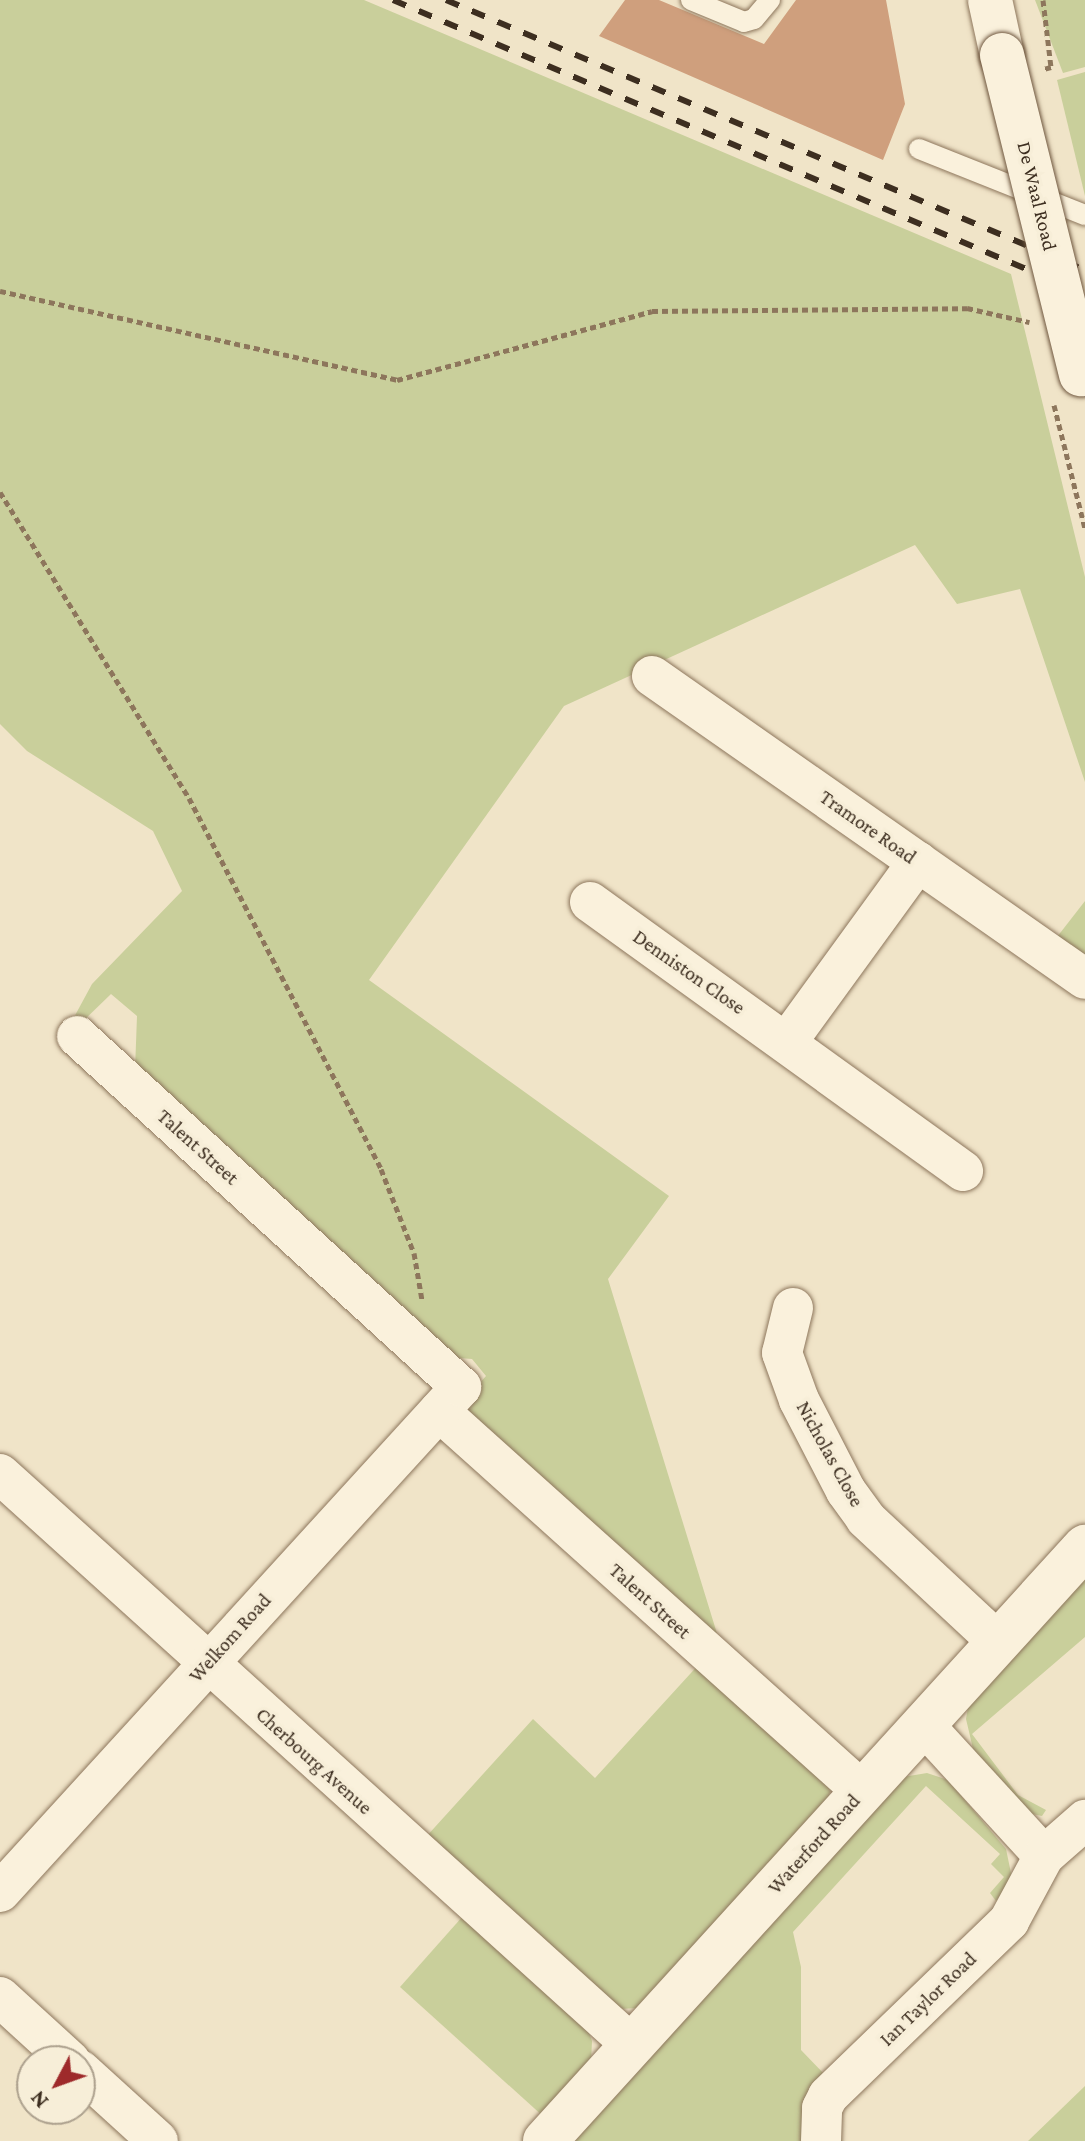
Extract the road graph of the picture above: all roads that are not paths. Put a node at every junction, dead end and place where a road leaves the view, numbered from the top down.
1 (691, 0) edge
2 (770, 0) edge
3 (990, 0) edge
4 (919, 149) dead end
5 (1085, 215) edge
6 (1068, 392) edge
7 (652, 676) dead end
8 (918, 862) junction
9 (590, 902) dead end
10 (1085, 979) edge
11 (77, 1036) dead end
12 (787, 1042) junction
13 (963, 1171) dead end
14 (793, 1308) dead end
15 (450, 1399) junction
16 (0, 1474) edge
17 (1085, 1547) edge
18 (997, 1641) junction
19 (206, 1664) junction
20 (923, 1724) junction
21 (862, 1791) junction
22 (1085, 1820) edge
23 (1044, 1856) junction
24 (0, 1892) edge
25 (0, 1997) edge
26 (52, 2045) edge
27 (632, 2045) junction
28 (96, 2085) edge
29 (158, 2141) edge
30 (545, 2141) edge
31 (821, 2141) edge

1 - 2 lane
3 - 6 street, De Waal Road, bridge
4 - 5 lane
7 - 8 street, Tramore Road
8 - 10 street, Tramore Road
8 - 12 street
9 - 12 street, Denniston Close
11 - 15 street, Talent Street
12 - 13 street, Denniston Close
14 - 18 street, Nicholas Close
15 - 19 street, Welkom Road
15 - 21 street, Talent Street
16 - 19 street, Cherbourg Avenue
17 - 18 street, Waterford Road
18 - 20 street, Waterford Road
19 - 24 street, Welkom Road
19 - 27 street, Cherbourg Avenue
20 - 21 street, Waterford Road
20 - 23 street
21 - 27 street, Waterford Road
22 - 23 street, Ian Taylor Road
23 - 31 street, Ian Taylor Road
25 - 26 street
27 - 30 street, Waterford Road
28 - 29 street

